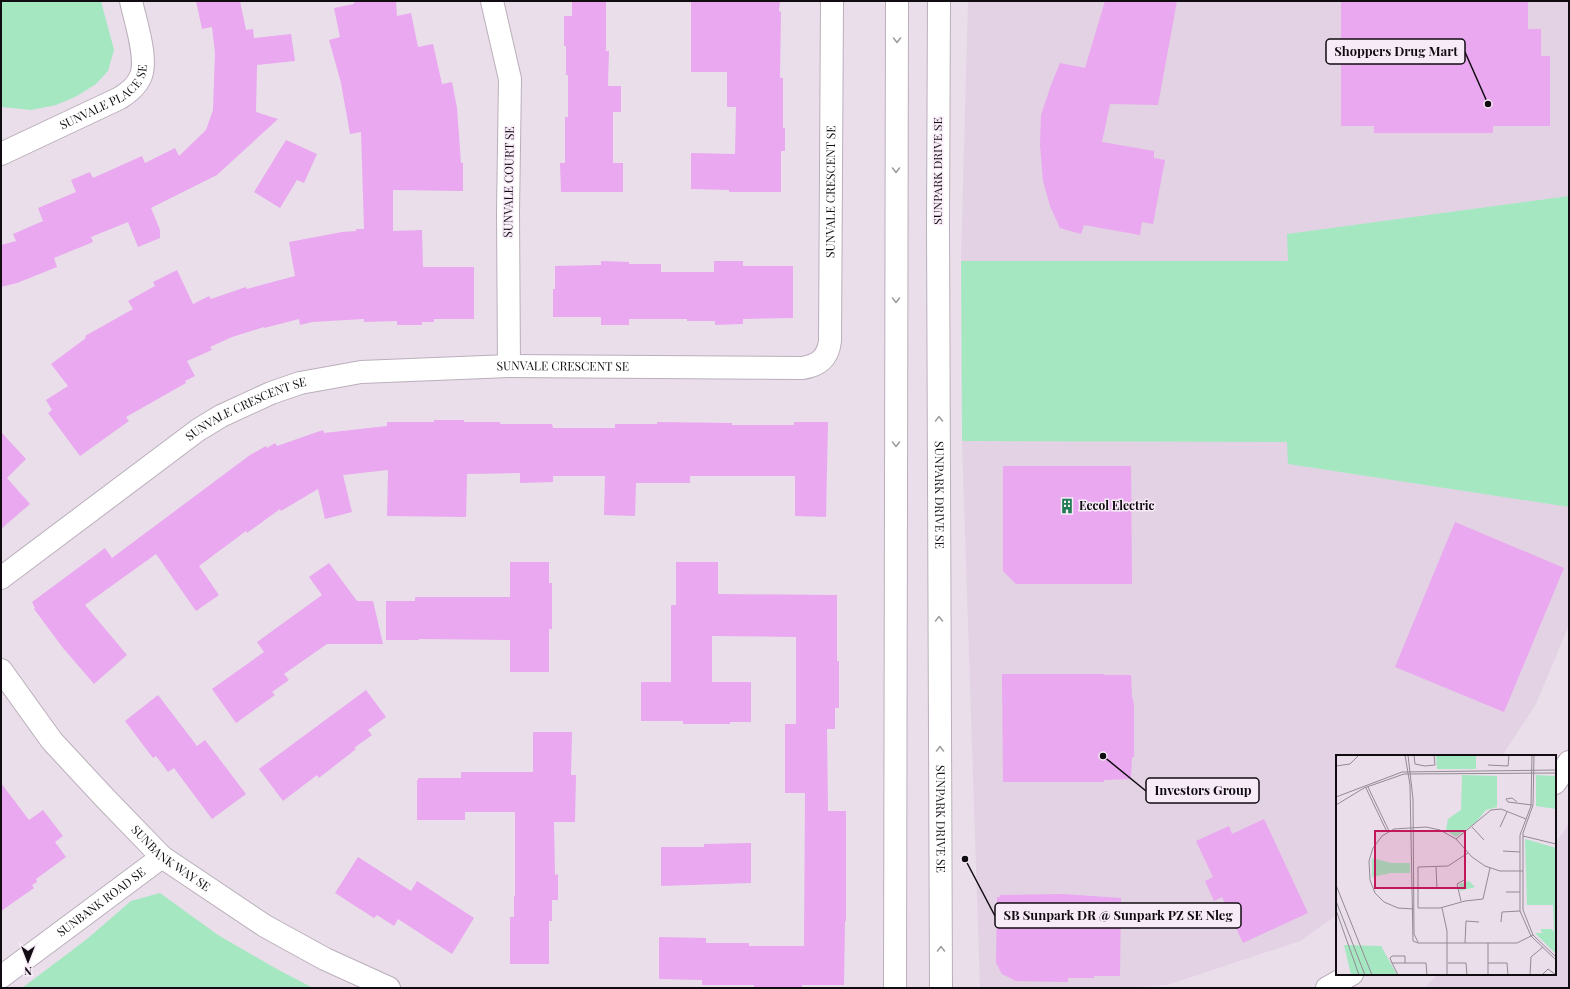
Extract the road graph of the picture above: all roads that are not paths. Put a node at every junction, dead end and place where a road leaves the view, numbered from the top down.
1 (131, 1) edge
2 (492, 1) edge
3 (832, 1) edge
4 (897, 1) edge
5 (939, 1) edge
6 (1, 154) edge
7 (509, 366) junction
8 (1, 578) edge
9 (1, 670) edge
10 (1569, 762) edge
11 (1556, 782) edge
12 (162, 857) junction
13 (1350, 975) edge
14 (1358, 975) edge
15 (1, 977) edge
16 (389, 988) edge
17 (895, 988) edge
18 (941, 988) edge
19 (1327, 988) edge
20 (1365, 988) edge

1 - 6 street, SUNVALE PLACE SE
2 - 7 street, SUNVALE COURT SE
3 - 7 street, SUNVALE CRESCENT SE
4 -> 17 street
18 -> 5 street, SUNPARK DRIVE SE
7 - 8 street, SUNVALE CRESCENT SE
9 - 12 street, SUNBANK WAY SE
10 - 11 street
12 - 15 street, SUNBANK ROAD SE
12 - 16 street, SUNBANK WAY SE
13 - 19 street
14 - 20 street

